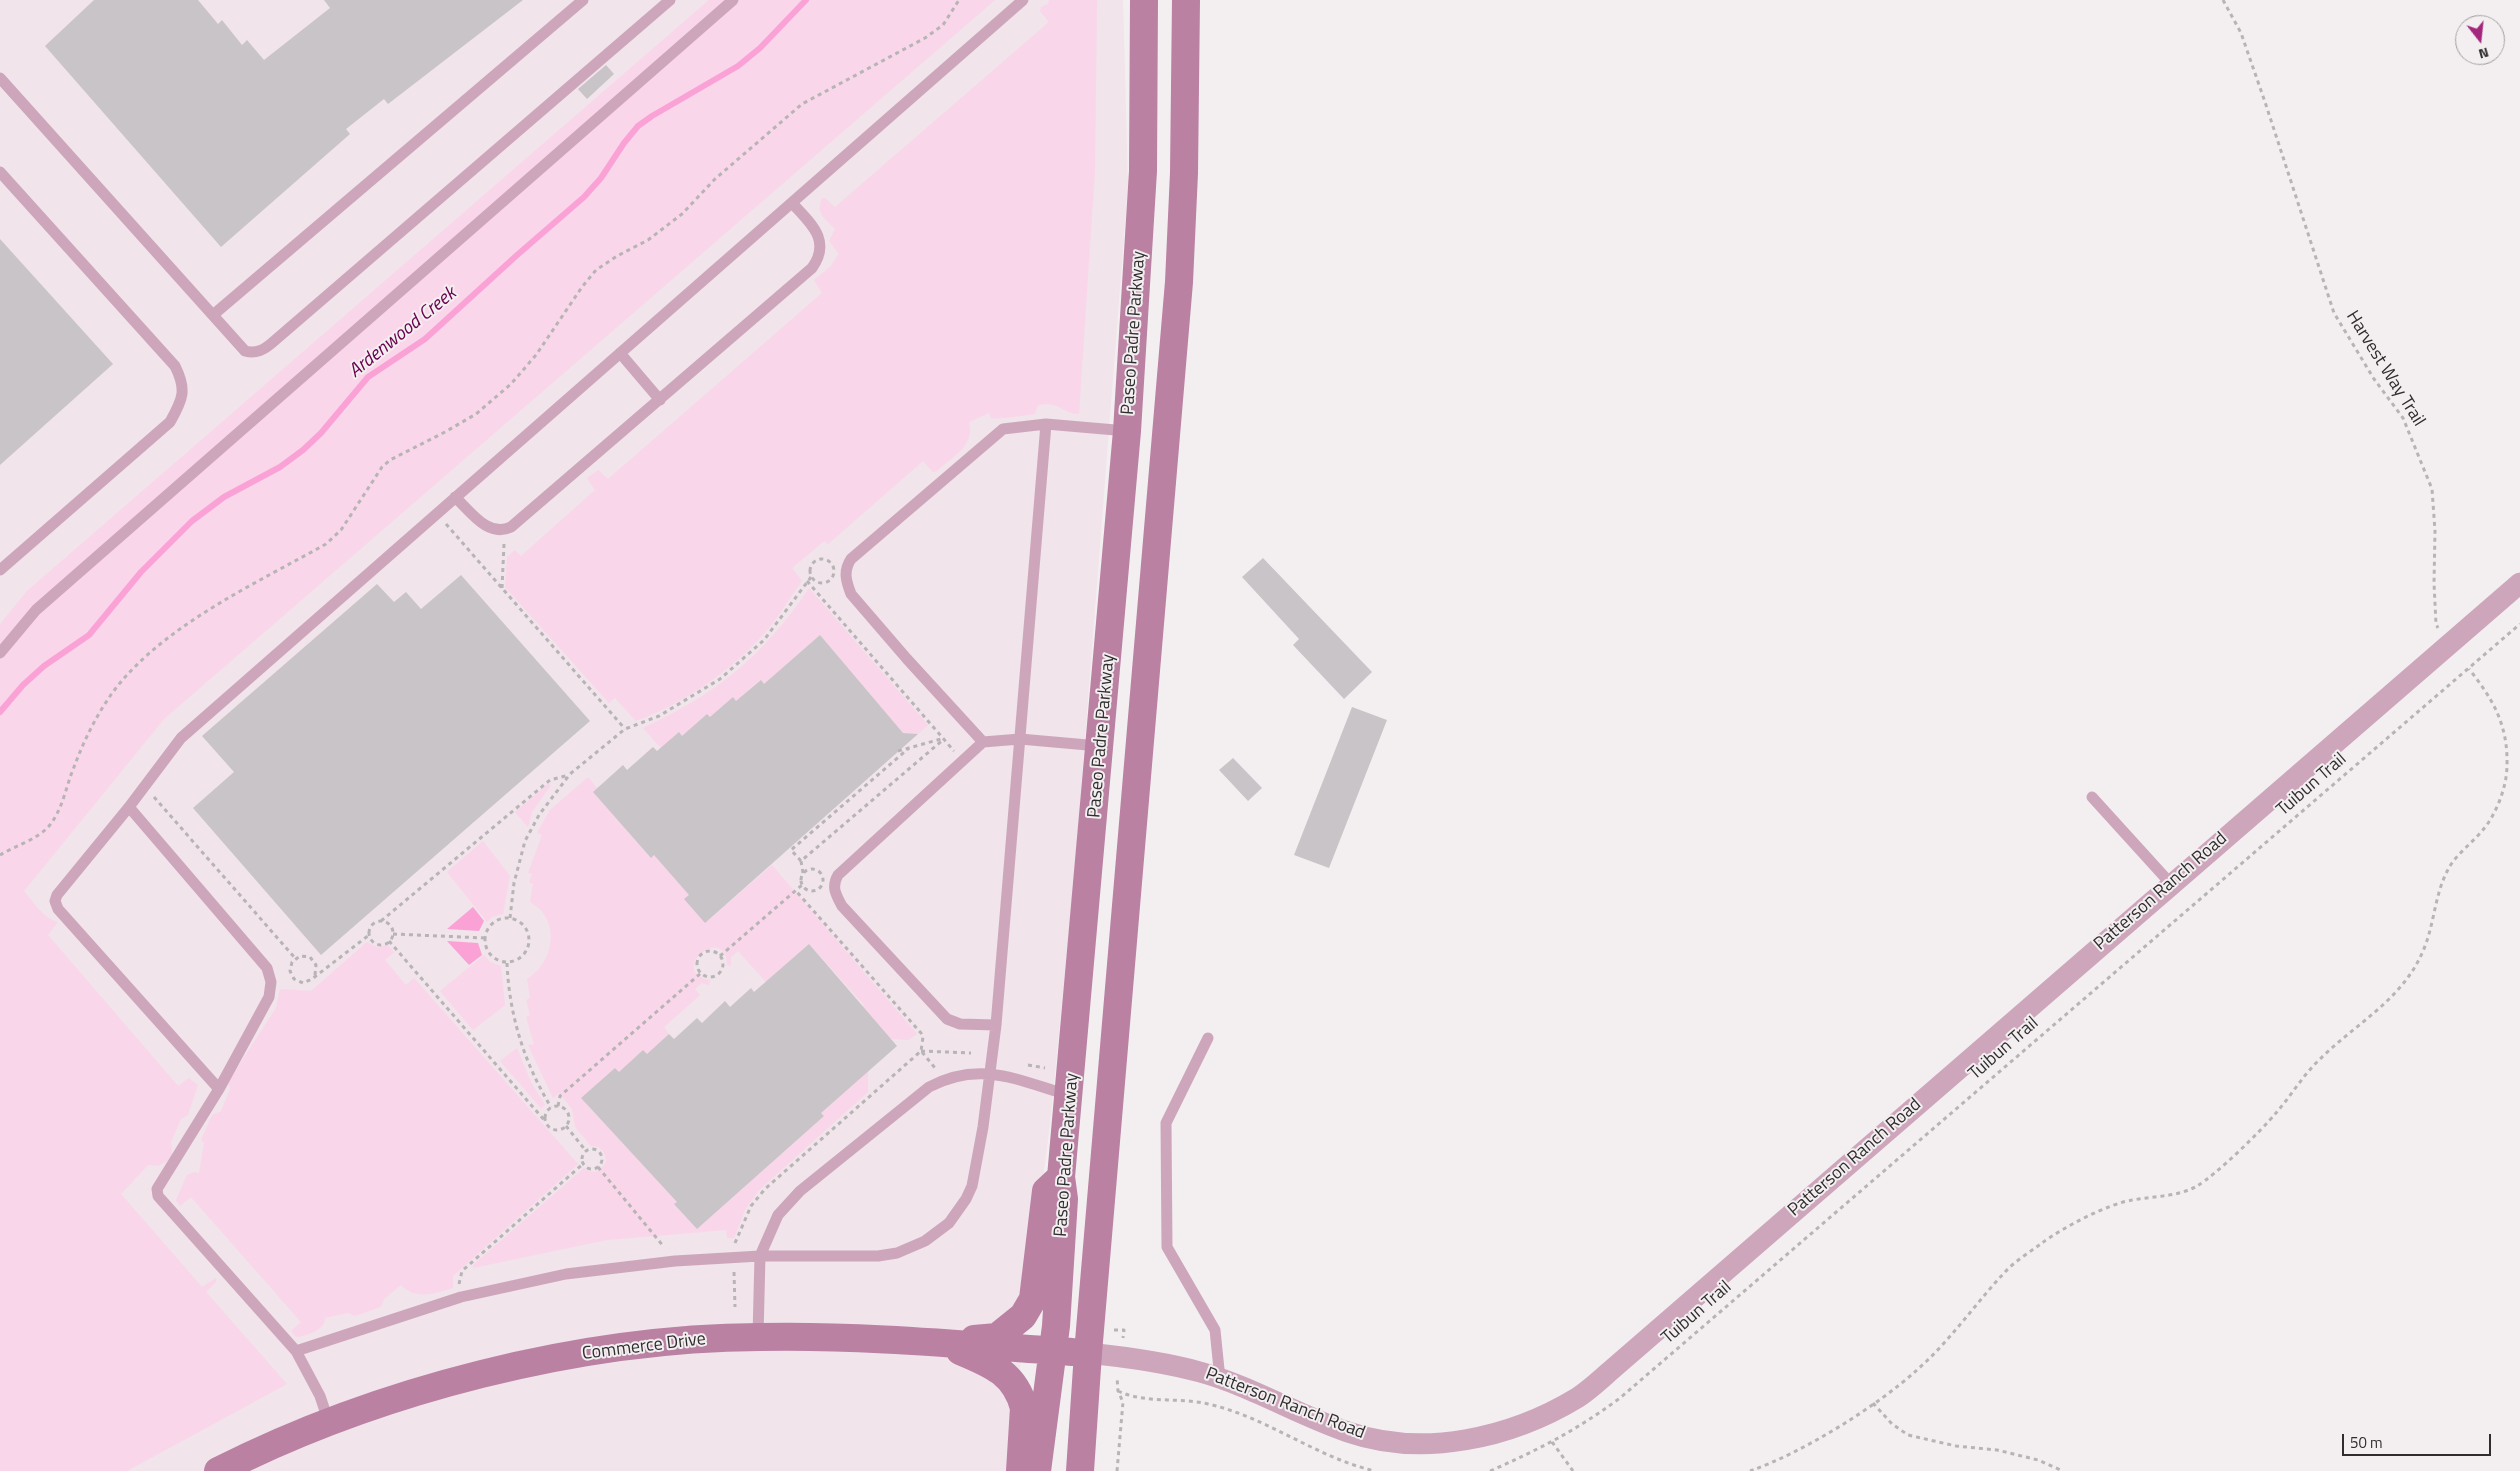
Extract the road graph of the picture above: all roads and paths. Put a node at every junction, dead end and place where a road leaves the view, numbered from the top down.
1 (733, 0) edge
2 (959, 0) edge
3 (1023, 0) edge
4 (1144, 0) edge
5 (1186, 0) edge
6 (2224, 0) edge
7 (581, 1) edge
8 (666, 1) edge
9 (0, 78) edge
10 (0, 172) edge
11 (792, 203) junction
12 (214, 315) junction
13 (620, 353) junction
14 (660, 400) junction
15 (1046, 424) junction
16 (1127, 431) junction
17 (455, 497) junction
18 (437, 514) junction
19 (504, 530) junction
20 (0, 570) edge
21 (811, 577) junction
22 (807, 581) junction
23 (2520, 582) edge
24 (502, 588) junction
25 (2520, 624) edge
26 (2448, 644) junction
27 (0, 653) edge
28 (2468, 669) junction
29 (625, 729) junction
30 (944, 739) junction
31 (1020, 739) junction
32 (983, 742) junction
33 (1101, 746) junction
34 (908, 748) junction
35 (898, 751) dead end
36 (962, 760) junction
37 (570, 774) junction
38 (144, 786) junction
39 (2092, 797) dead end
40 (129, 806) junction
41 (0, 854) edge
42 (801, 862) junction
43 (803, 873) junction
44 (2171, 884) junction
45 (802, 886) junction
46 (796, 891) junction
47 (510, 918) junction
48 (382, 921) junction
49 (393, 934) junction
50 (369, 935) junction
51 (485, 938) junction
52 (389, 941) junction
53 (720, 956) junction
54 (295, 958) junction
55 (507, 963) junction
56 (701, 973) junction
57 (315, 975) junction
58 (996, 1025) junction
59 (1208, 1038) dead end
60 (921, 1051) junction
61 (971, 1053) dead end
62 (991, 1073) junction
63 (944, 1079) junction
64 (219, 1088) junction
65 (1069, 1095) junction
66 (558, 1106) junction
67 (551, 1107) junction
68 (545, 1121) junction
69 (566, 1126) junction
70 (586, 1151) junction
71 (584, 1163) junction
72 (598, 1167) junction
73 (1061, 1177) junction
74 (734, 1246) dead end
75 (760, 1256) junction
76 (676, 1261) junction
77 (734, 1267) dead end
78 (461, 1297) junction
79 (735, 1307) dead end
80 (758, 1336) junction
81 (941, 1343) junction
82 (296, 1351) junction
83 (1054, 1351) junction
84 (1088, 1353) junction
85 (1220, 1379) junction
86 (1873, 1403) junction
87 (329, 1423) junction
88 (1552, 1442) junction
89 (218, 1471) edge
90 (1020, 1471) edge
91 (1037, 1471) edge
92 (1080, 1471) edge
93 (1117, 1471) edge
94 (1375, 1471) edge
95 (1490, 1471) edge
96 (1573, 1471) edge
97 (1750, 1471) edge
98 (2063, 1471) edge

1 - 27 lane
2 - 41 path
3 - 11 lane
4 - 16 main road, Paseo Padre Parkway
5 - 84 main road
6 - 26 path, Harvest Way Trail
7 - 12 lane
8 - 12 lane
9 - 12 lane
10 - 20 lane
11 - 13 lane
11 - 14 lane
13 - 14 lane
13 - 17 lane
14 - 19 lane
15 - 16 lane
15 - 31 lane
15 - 32 lane
16 - 33 main road, Paseo Padre Parkway
17 - 18 lane
17 - 19 lane
18 - 24 path
18 - 38 lane
19 - 24 path
21 - 21 path
21 - 22 path
22 - 29 path
22 - 30 path
23 - 26 street, Patterson Ranch Road
24 - 29 path
25 - 28 path, Tuibun Trail
26 - 44 street, Patterson Ranch Road
28 - 86 path
28 - 88 path, Tuibun Trail
29 - 37 path
30 - 34 path
30 - 36 path
30 - 42 path
31 - 32 lane
31 - 33 lane
31 - 58 lane
32 - 36 lane
33 - 65 main road, Paseo Padre Parkway
34 - 35 path
34 - 42 path
36 - 58 lane
37 - 47 path
37 - 48 path
38 - 40 lane
38 - 54 path
39 - 44 lane
40 - 64 lane
40 - 64 lane
42 - 43 path
43 - 45 path
43 - 45 path
44 - 85 street, Patterson Ranch Road
45 - 46 path
46 - 53 path
46 - 60 path
47 - 51 path
47 - 55 path
48 - 49 path
48 - 50 path
49 - 51 path
49 - 52 path
50 - 52 path
50 - 57 path
51 - 55 path
52 - 68 path
53 - 56 path
53 - 56 path
54 - 57 path
54 - 57 path
55 - 67 path
56 - 66 path
58 - 62 lane
59 - 85 lane
60 - 61 path
60 - 63 path
60 - 74 path
62 - 63 lane
62 - 65 lane
62 - 75 lane
63 - 75 lane
64 - 82 lane
65 - 73 main road, Paseo Padre Parkway
66 - 67 path
66 - 69 path
67 - 68 path
68 - 69 path
69 - 70 path
70 - 71 path
70 - 72 path
71 - 72 path
71 - 78 path
72 - 76 path
73 - 81 main road
73 - 83 main road, Paseo Padre Parkway
75 - 76 lane
75 - 80 lane
76 - 78 lane
77 - 79 path
78 - 82 lane
80 - 81 main road, Commerce Drive
80 - 87 main road, Commerce Drive
81 - 83 main road, Commerce Drive
81 - 90 main road
82 - 87 lane
83 - 84 main road, Commerce Drive
83 - 91 main road, Paseo Padre Parkway
84 - 85 street, Patterson Ranch Road
84 - 92 main road
86 - 97 path
86 - 98 path
87 - 89 main road, Commerce Drive
88 - 95 path, Tuibun Trail
88 - 96 path
93 - 94 path

